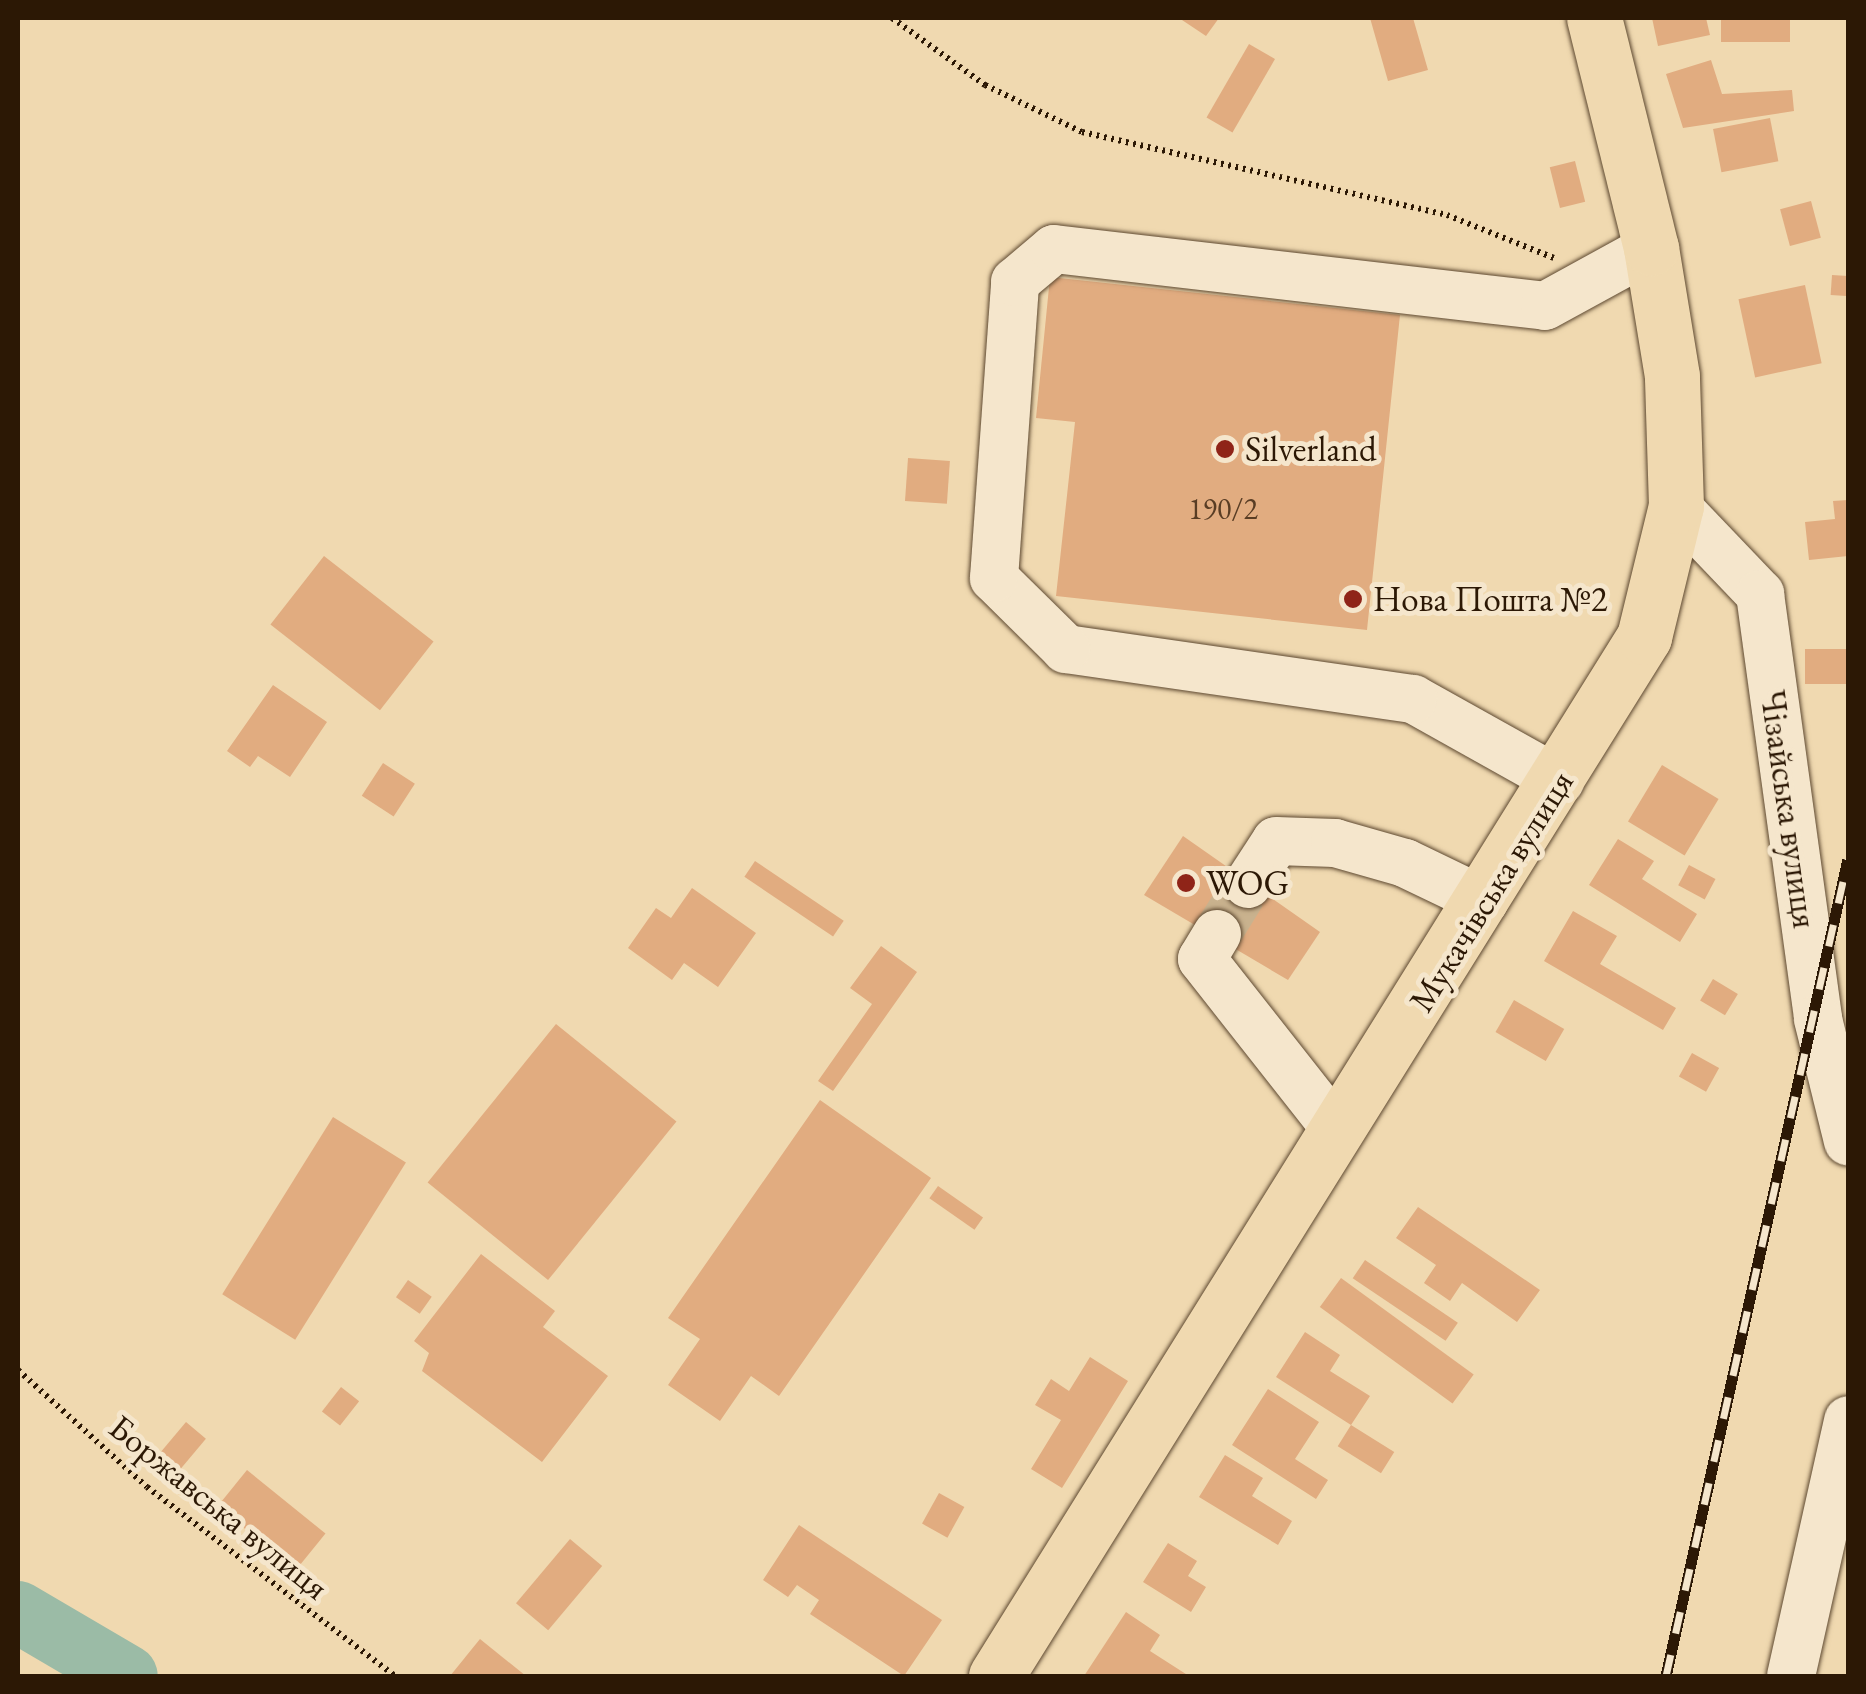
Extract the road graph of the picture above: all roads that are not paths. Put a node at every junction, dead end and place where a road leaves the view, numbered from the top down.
1 (1594, 18) edge
2 (1651, 248) junction
3 (1676, 506) junction
4 (1560, 781) junction
5 (1248, 884) tunnel mouth
6 (1484, 901) junction
7 (1217, 934) tunnel mouth
8 (1339, 1134) junction
9 (1848, 1141) edge
10 (1848, 1420) edge
11 (996, 1676) edge
12 (1791, 1676) edge

1 - 2 highway, Мукачівська вулиця
2 - 3 highway, Мукачівська вулиця
2 - 4 street
3 - 4 highway, Мукачівська вулиця
3 - 9 street, Чізайська вулиця
4 - 6 highway, Мукачівська вулиця
5 - 6 street
6 - 8 highway, Мукачівська вулиця
7 - 8 street
8 - 11 highway, Мукачівська вулиця
10 - 12 street

